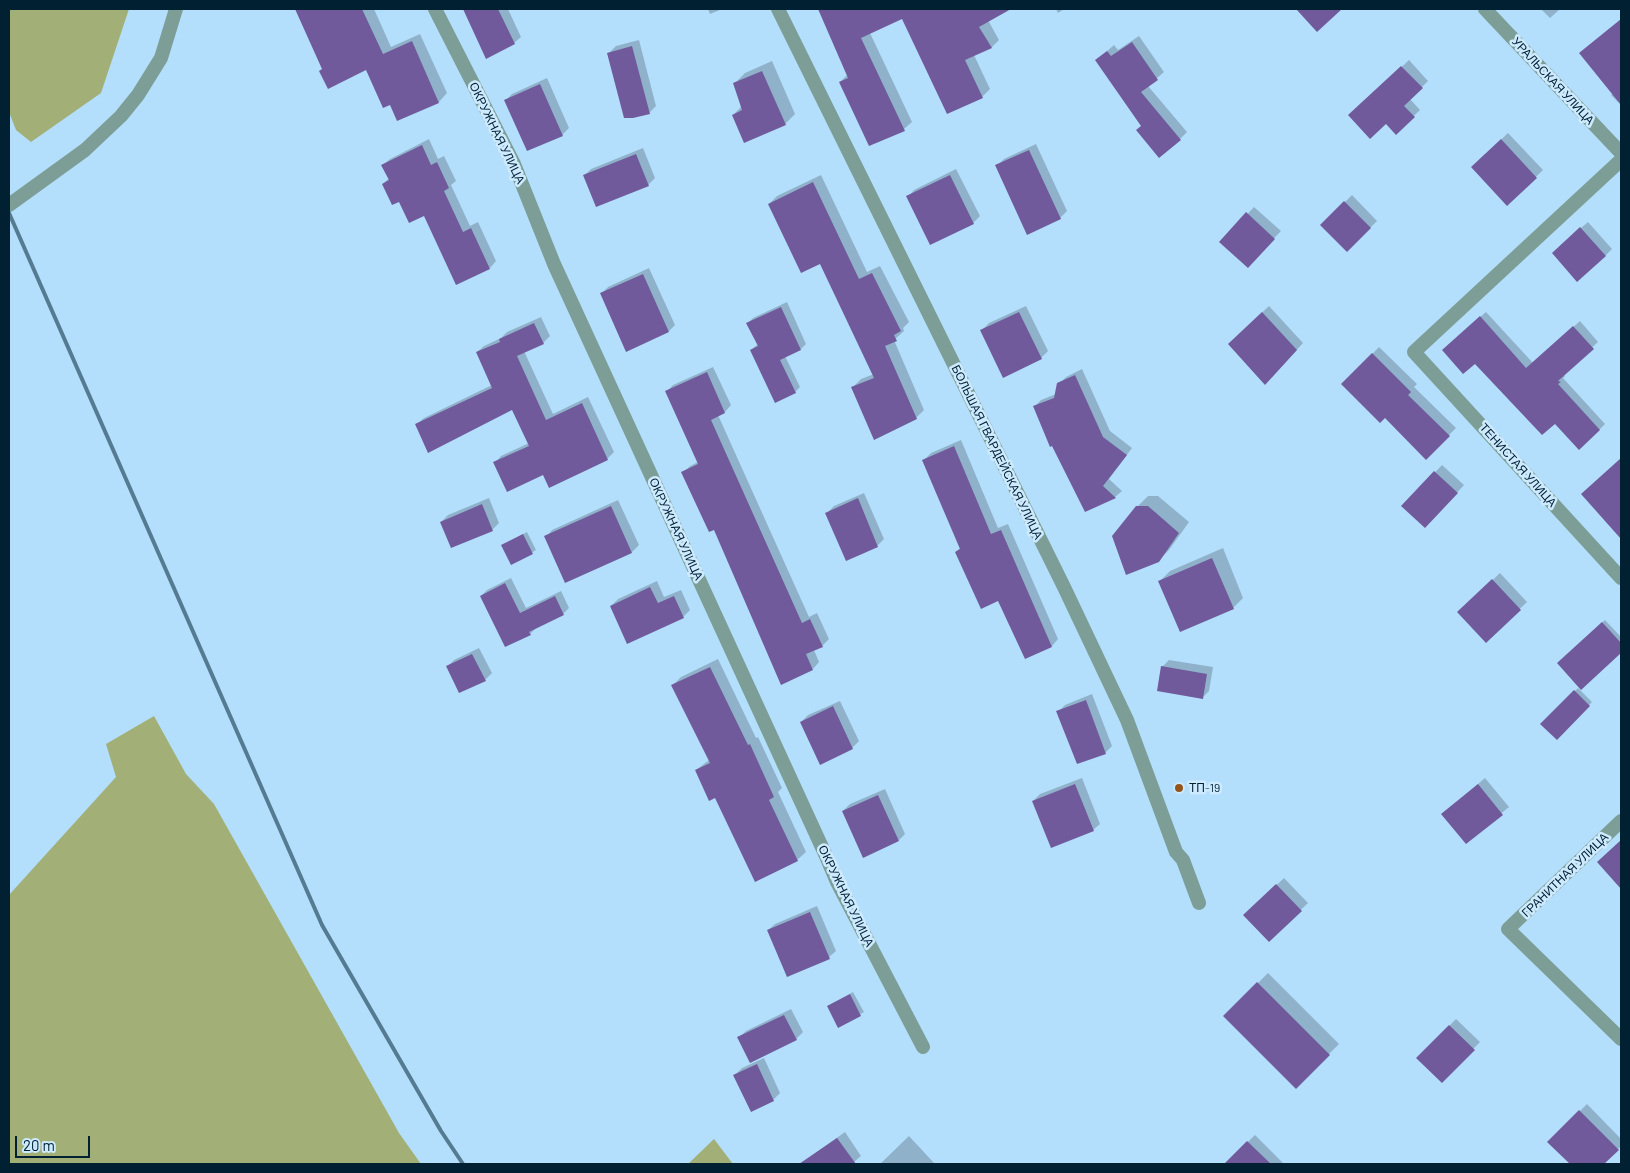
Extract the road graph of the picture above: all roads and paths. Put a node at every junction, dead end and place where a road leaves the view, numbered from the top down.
1 (176, 9) edge
2 (435, 9) edge
3 (778, 9) edge
4 (1485, 9) edge
5 (1621, 153) edge
6 (1621, 160) edge
7 (9, 205) edge
8 (1621, 578) edge
9 (1621, 821) edge
10 (1198, 903) dead end
11 (1621, 1039) edge
12 (923, 1047) dead end

1 - 7 street
2 - 12 street, ОКРУЖНАЯ УЛИЦА
3 - 10 street, БОЛЬШАЯ ГВАРДЕЙСКАЯ УЛИЦА
4 - 5 street, УРАЛЬСКАЯ УЛИЦА
6 - 8 street, ТЕНИСТАЯ УЛИЦА
9 - 11 street, ГРАНИТНАЯ УЛИЦА

